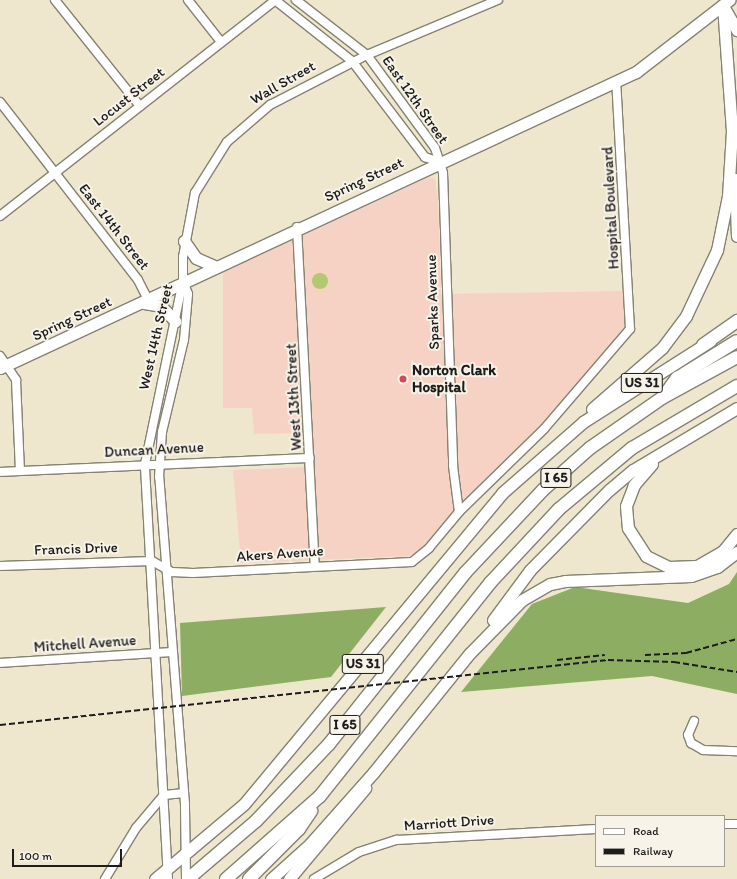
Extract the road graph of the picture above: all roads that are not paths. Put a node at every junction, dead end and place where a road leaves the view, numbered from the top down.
1 (55, 0) edge
2 (188, 0) edge
3 (275, 0) edge
4 (296, 0) edge
5 (498, 0) edge
6 (724, 2) edge
7 (737, 30) edge
8 (221, 42) junction
9 (366, 54) junction
10 (352, 62) junction
11 (616, 81) junction
12 (0, 102) edge
13 (140, 106) junction
14 (732, 131) junction
15 (439, 162) junction
16 (54, 174) junction
17 (0, 216) edge
18 (297, 227) junction
19 (737, 236) edge
20 (184, 241) junction
21 (214, 266) junction
22 (183, 281) junction
23 (145, 302) junction
24 (176, 321) junction
25 (737, 321) edge
26 (737, 328) edge
27 (719, 334) junction
28 (737, 341) edge
29 (703, 345) joint
30 (737, 357) edge
31 (2, 363) edge
32 (737, 386) edge
33 (662, 398) junction
34 (737, 408) edge
35 (582, 422) junction
36 (672, 446) junction
37 (310, 458) junction
38 (159, 463) junction
39 (145, 464) junction
40 (20, 471) junction
41 (0, 472) edge
42 (459, 512) junction
43 (737, 534) edge
44 (737, 552) edge
45 (152, 561) junction
46 (315, 565) junction
47 (0, 566) edge
48 (165, 570) junction
49 (172, 652) junction
50 (158, 653) junction
51 (470, 654) junction
52 (0, 663) edge
53 (694, 721) dead end
54 (737, 751) edge
55 (373, 773) junction
56 (184, 793) junction
57 (164, 795) junction
58 (320, 796) junction
59 (725, 824) edge
60 (737, 824) edge
61 (595, 829) edge
62 (184, 853) junction
63 (168, 874) edge
64 (105, 879) edge
65 (155, 879) edge
66 (187, 879) edge
67 (226, 879) edge
68 (249, 879) edge
69 (271, 879) edge
70 (289, 879) edge
71 (314, 879) edge

1 - 13 street
2 - 8 street
3 - 8 street, Locust Street
3 - 10 street, East 12th Street
4 - 9 street, East 12th Street
5 - 9 street, Wall Street
6 - 7 main road
6 - 11 main road, Spring Street
6 - 14 main road
8 - 13 street, Locust Street
9 - 10 street, Wall Street
9 - 15 street, East 12th Street
10 - 15 street, East 12th Street
10 - 20 street, Wall Street
11 - 15 main road, Spring Street
11 - 42 street, Hospital Boulevard
12 - 16 street, East 14th Street
13 - 16 street, Locust Street
14 - 19 main road
14 - 35 main road
15 - 18 main road, Spring Street
15 - 42 street, Sparks Avenue
16 - 17 street, Locust Street
16 - 23 street, East 14th Street
18 - 21 main road, Spring Street
18 - 37 street, West 13th Street
20 - 21 main road
20 - 22 street, Wall Street
21 - 22 main road, Spring Street
22 - 23 main road, Spring Street
22 - 24 street, West 14th Street
22 - 38 street, West 14th Street
23 - 24 main road
23 - 31 main road, Spring Street
24 - 39 street, West 14th Street
25 - 27 highway
26 - 27 main road
27 - 29 highway
28 - 33 highway
29 - 35 main road, US 31
30 - 33 highway, I 65
31 - 40 street
32 - 58 highway, I 65
33 - 66 highway, I 65
34 - 36 main road
35 - 62 main road, US 31
36 - 43 main road
36 - 51 main road
37 - 38 street, Duncan Avenue
37 - 46 street, West 13th Street
38 - 39 street, Duncan Avenue
38 - 48 street, West 14th Street
39 - 40 street, Duncan Avenue
39 - 45 street, West 14th Street
40 - 41 street, Duncan Avenue
42 - 46 street, Akers Avenue
44 - 51 main road
45 - 47 street, Francis Drive
45 - 48 street, Akers Avenue
45 - 50 street, West 14th Street
46 - 48 street, Akers Avenue
48 - 49 street, West 14th Street
49 - 50 street, Mitchell Avenue
49 - 56 street, West 14th Street
50 - 52 street, Mitchell Avenue
50 - 57 street, West 14th Street
51 - 55 main road
53 - 54 street
55 - 69 main road
55 - 70 main road
56 - 57 street
56 - 62 street, West 14th Street
57 - 63 street, West 14th Street
57 - 64 street
58 - 67 highway, I 65
58 - 68 highway
59 - 60 street
61 - 71 street, Marriott Drive
62 - 63 main road, US 31
62 - 66 street, West 14th Street
63 - 65 main road, US 31

